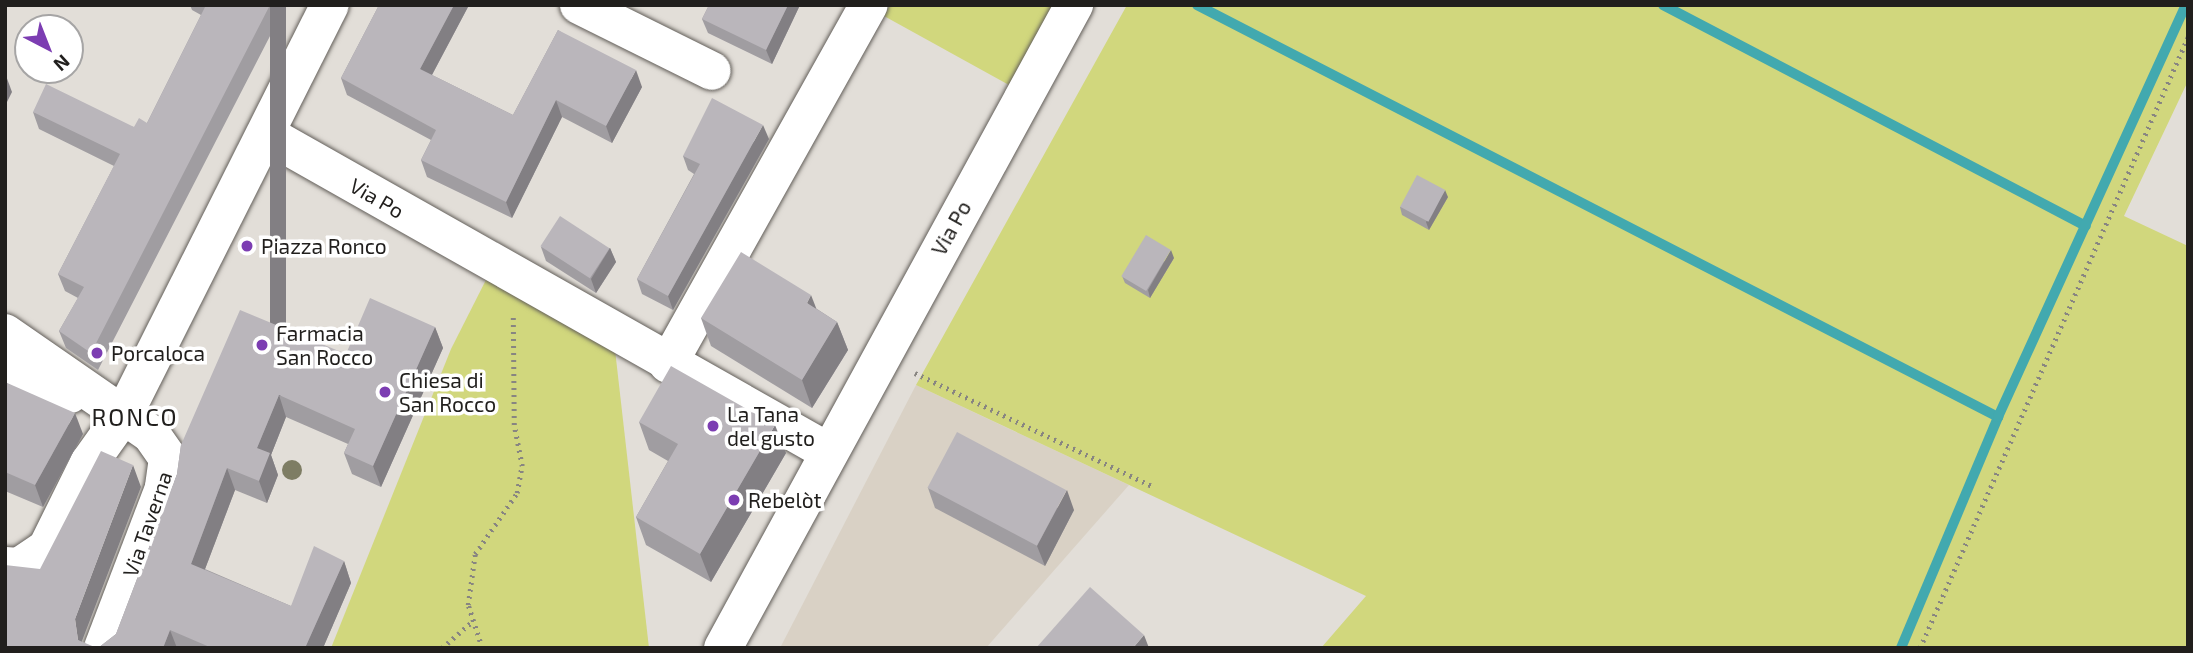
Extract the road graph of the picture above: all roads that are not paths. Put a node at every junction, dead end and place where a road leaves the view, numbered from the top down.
1 (330, 5) edge
2 (579, 5) edge
3 (869, 5) edge
4 (1074, 5) edge
5 (712, 71) dead end
6 (268, 135) junction
7 (5, 333) edge
8 (668, 364) junction
9 (5, 371) edge
10 (124, 414) junction
11 (828, 451) junction
12 (5, 566) edge
13 (103, 648) edge
14 (723, 648) edge

1 - 6 street
2 - 5 street
3 - 8 street
4 - 11 street, Via Po
6 - 8 street, Via Po
6 - 10 street
7 - 10 street
8 - 11 street, Via Po
9 - 10 street
10 - 12 street
10 - 13 street, Via Taverna
11 - 14 street, Via Po

